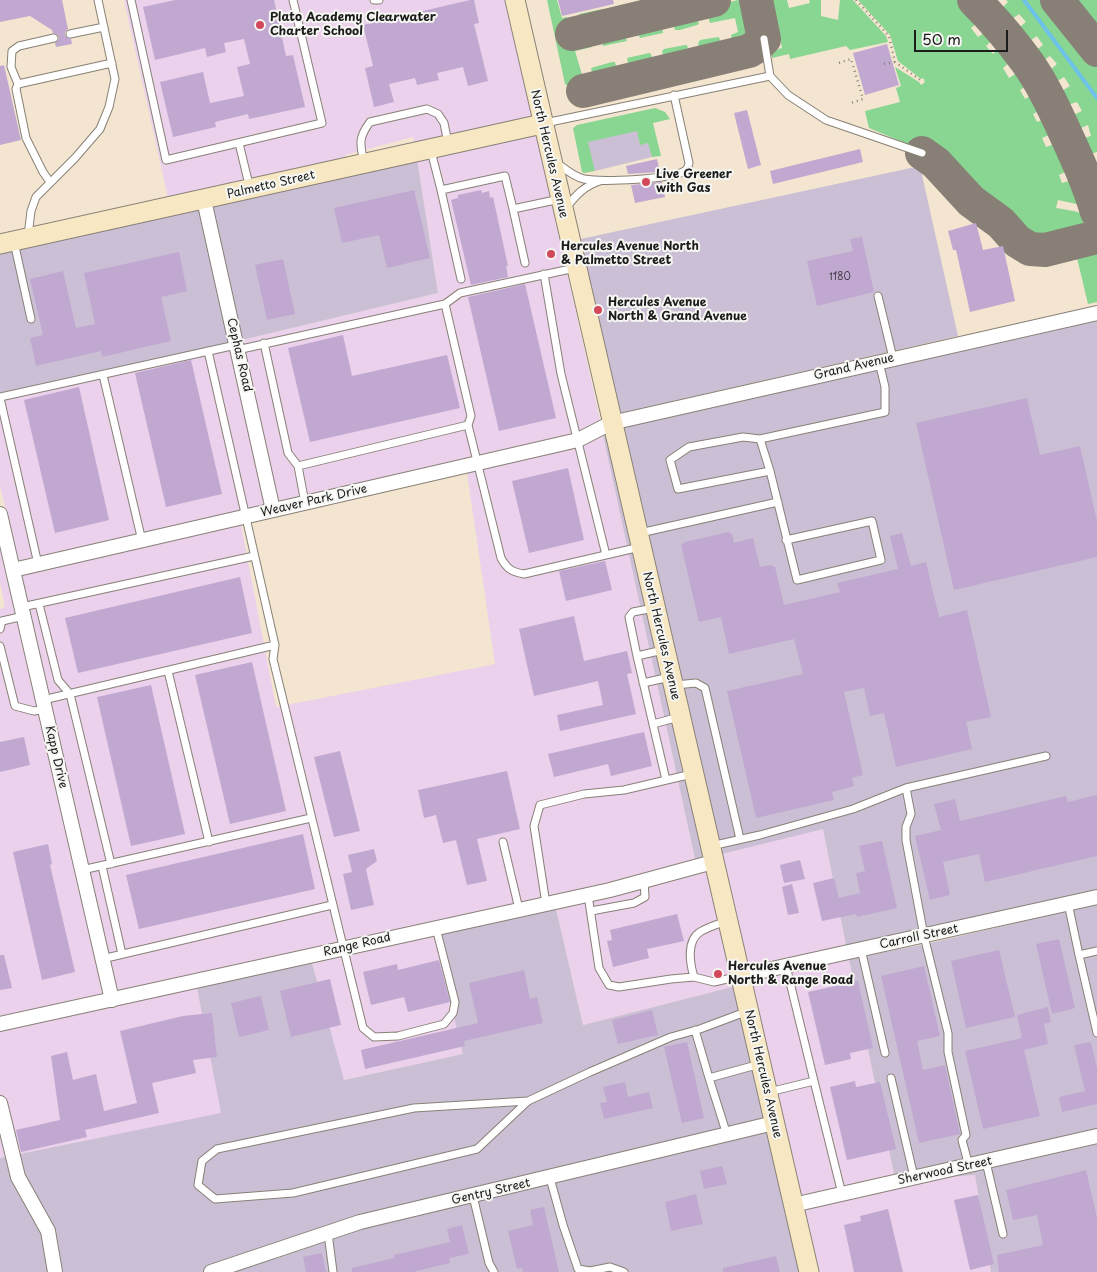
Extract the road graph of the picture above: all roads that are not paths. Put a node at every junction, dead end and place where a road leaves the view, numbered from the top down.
1 (98, 0) edge
2 (131, 0) edge
3 (293, 0) edge
4 (374, 0) edge
5 (379, 0) edge
6 (514, 0) edge
7 (104, 27) junction
8 (70, 34) dead end
9 (54, 38) dead end
10 (764, 39) dead end
11 (112, 64) junction
12 (770, 76) junction
13 (18, 84) junction
14 (674, 95) junction
15 (542, 124) junction
16 (239, 143) junction
17 (440, 147) junction
18 (922, 153) dead end
19 (550, 156) junction
20 (364, 164) junction
21 (605, 180) junction
22 (50, 182) junction
23 (250, 189) junction
24 (441, 190) junction
25 (204, 200) junction
26 (562, 206) junction
27 (513, 209) junction
28 (14, 241) edge
29 (525, 263) dead end
30 (576, 268) junction
31 (544, 274) junction
32 (461, 279) dead end
33 (878, 296) dead end
34 (445, 304) junction
35 (1097, 312) edge
36 (31, 319) dead end
37 (264, 343) junction
38 (237, 347) junction
39 (208, 351) junction
40 (886, 360) junction
41 (103, 374) junction
42 (0, 398) edge
43 (611, 423) junction
44 (468, 426) junction
45 (760, 439) junction
46 (578, 440) junction
47 (477, 463) junction
48 (298, 466) junction
49 (770, 471) junction
50 (778, 502) junction
51 (306, 503) junction
52 (273, 510) junction
53 (0, 514) edge
54 (245, 517) junction
55 (639, 540) junction
56 (786, 540) junction
57 (142, 541) junction
58 (606, 555) junction
59 (254, 556) junction
60 (38, 564) junction
61 (13, 570) junction
62 (39, 604) junction
63 (654, 608) junction
64 (23, 612) junction
65 (0, 629) edge
66 (275, 644) junction
67 (0, 646) edge
68 (664, 650) junction
69 (637, 656) junction
70 (168, 670) junction
71 (671, 681) junction
72 (643, 683) junction
73 (70, 694) junction
74 (44, 704) junction
75 (680, 717) junction
76 (653, 724) junction
77 (1046, 756) dead end
78 (693, 774) junction
79 (666, 780) junction
80 (906, 788) junction
81 (311, 818) junction
82 (740, 839) junction
83 (209, 842) junction
84 (502, 842) dead end
85 (711, 854) junction
86 (111, 864) junction
87 (102, 866) junction
88 (82, 870) junction
89 (644, 881) junction
90 (588, 895) junction
91 (1097, 897) edge
92 (1068, 903) junction
93 (546, 904) junction
94 (332, 905) junction
95 (519, 910) junction
96 (591, 911) junction
97 (727, 920) junction
98 (436, 928) junction
99 (924, 936) junction
100 (343, 948) junction
101 (862, 949) junction
102 (1097, 951) edge
103 (122, 954) junction
104 (1079, 954) junction
105 (102, 959) junction
106 (786, 966) junction
107 (740, 976) junction
108 (694, 978) junction
109 (112, 1000) junction
110 (748, 1011) junction
111 (0, 1024) edge
112 (695, 1030) junction
113 (1097, 1033) edge
114 (885, 1053) dead end
115 (760, 1063) junction
116 (709, 1078) junction
117 (891, 1078) dead end
118 (814, 1081) junction
119 (767, 1093) junction
120 (528, 1101) junction
121 (0, 1103) edge
122 (774, 1123) junction
123 (727, 1135) junction
124 (1097, 1136) edge
125 (986, 1162) junction
126 (969, 1166) junction
127 (550, 1178) junction
128 (914, 1178) junction
129 (842, 1194) junction
130 (473, 1196) junction
131 (793, 1205) junction
132 (328, 1233) junction
133 (1003, 1234) dead end
134 (489, 1263) junction
135 (55, 1272) edge
136 (211, 1272) edge
137 (333, 1272) edge
138 (487, 1272) edge
139 (494, 1272) edge
140 (624, 1272) edge
141 (809, 1272) edge

1 - 7 lane
2 - 16 lane
3 - 16 lane
4 - 5 lane
6 - 15 street, North Hercules Avenue
7 - 8 lane
7 - 11 lane
9 - 13 lane
10 - 12 lane
11 - 13 lane
11 - 22 lane
12 - 14 lane
12 - 18 lane
13 - 22 lane
14 - 15 lane
14 - 21 lane
15 - 17 street, Palmetto Street
15 - 19 street, North Hercules Avenue
16 - 23 lane
17 - 20 street, Palmetto Street
17 - 20 lane
17 - 24 lane
19 - 21 lane
19 - 26 street, North Hercules Avenue
20 - 23 street, Palmetto Street
21 - 26 lane
22 - 28 lane
23 - 25 street, Palmetto Street
24 - 27 lane
24 - 32 lane
25 - 28 street, Palmetto Street
25 - 38 street, Cephas Road
26 - 27 lane
26 - 30 street, North Hercules Avenue
27 - 29 lane
28 - 36 lane
30 - 31 lane
30 - 43 street, North Hercules Avenue
31 - 34 lane
31 - 46 lane
33 - 40 lane
34 - 37 lane
34 - 44 lane
35 - 40 street, Grand Avenue
37 - 38 lane
37 - 48 lane
38 - 39 lane
38 - 52 street, Cephas Road
39 - 41 lane
39 - 54 lane
40 - 43 street, Grand Avenue
40 - 45 lane
41 - 42 lane
41 - 57 lane
42 - 60 lane
43 - 46 street, Weaver Park Drive
43 - 55 street, North Hercules Avenue
44 - 47 lane
44 - 48 lane
45 - 49 lane
45 - 49 lane
46 - 47 street, Weaver Park Drive
46 - 58 lane
47 - 51 street, Weaver Park Drive
47 - 58 lane
48 - 51 lane
49 - 50 lane
50 - 55 lane
50 - 56 lane
51 - 52 street, Weaver Park Drive
52 - 54 street, Weaver Park Drive
53 - 61 street, Kapp Drive
54 - 57 street, Weaver Park Drive
54 - 59 lane
55 - 58 lane
55 - 63 street, North Hercules Avenue
56 - 56 lane
57 - 60 street, Weaver Park Drive
59 - 62 lane
59 - 66 lane
60 - 61 street, Weaver Park Drive
61 - 64 street, Kapp Drive
62 - 64 lane
62 - 73 lane
63 - 68 street, North Hercules Avenue
63 - 69 lane
64 - 65 lane
64 - 74 street, Kapp Drive
66 - 70 lane
66 - 81 lane
67 - 74 lane
68 - 69 lane
68 - 71 street, North Hercules Avenue
69 - 72 lane
70 - 73 lane
70 - 83 lane
71 - 72 lane
71 - 75 street, North Hercules Avenue
71 - 82 lane
72 - 76 lane
73 - 74 lane
73 - 86 lane
74 - 88 street, Kapp Drive
75 - 76 lane
75 - 78 street, North Hercules Avenue
76 - 79 lane
77 - 80 lane
78 - 79 lane
78 - 85 street, North Hercules Avenue
79 - 93 lane
80 - 82 lane
80 - 99 lane
81 - 83 lane
81 - 94 lane
82 - 85 lane
83 - 86 lane
84 - 95 lane
85 - 89 street, Range Road
85 - 97 street, North Hercules Avenue
86 - 87 lane
87 - 88 lane
87 - 103 lane
88 - 105 street, Kapp Drive
89 - 90 street, Range Road
89 - 96 lane
90 - 93 street, Range Road
90 - 96 lane
91 - 92 street, Carroll Street
92 - 99 street, Carroll Street
92 - 104 lane
93 - 95 street, Range Road
94 - 100 lane
94 - 103 lane
95 - 98 street, Range Road
96 - 108 lane
97 - 107 street, North Hercules Avenue
97 - 108 lane
98 - 100 street, Range Road
98 - 100 lane
99 - 101 street, Carroll Street
99 - 126 lane
100 - 109 street, Range Road
101 - 106 street, Carroll Street
101 - 114 lane
102 - 104 lane
103 - 105 lane
104 - 113 lane
105 - 109 street, Kapp Drive
106 - 107 street, Carroll Street
106 - 118 lane
107 - 108 lane
107 - 110 street, North Hercules Avenue
109 - 111 street, Range Road
110 - 112 lane
110 - 115 street, North Hercules Avenue
112 - 116 lane
112 - 120 lane
115 - 116 lane
115 - 119 street, North Hercules Avenue
116 - 123 lane
117 - 128 lane
118 - 119 lane
118 - 129 lane
119 - 122 street, North Hercules Avenue
120 - 120 lane
121 - 135 street
122 - 123 street, Gentry Street
122 - 131 street, North Hercules Avenue
123 - 127 street, Gentry Street
124 - 125 street, Sherwood Street
125 - 126 street, Sherwood Street
125 - 133 lane
126 - 128 street, Sherwood Street
127 - 130 street, Gentry Street
127 - 140 lane
128 - 129 street, Sherwood Street
129 - 131 street, Sherwood Street
130 - 132 street, Gentry Street
130 - 134 lane
131 - 141 street, North Hercules Avenue
132 - 136 street, Gentry Street
132 - 137 lane
134 - 138 lane
134 - 139 lane

